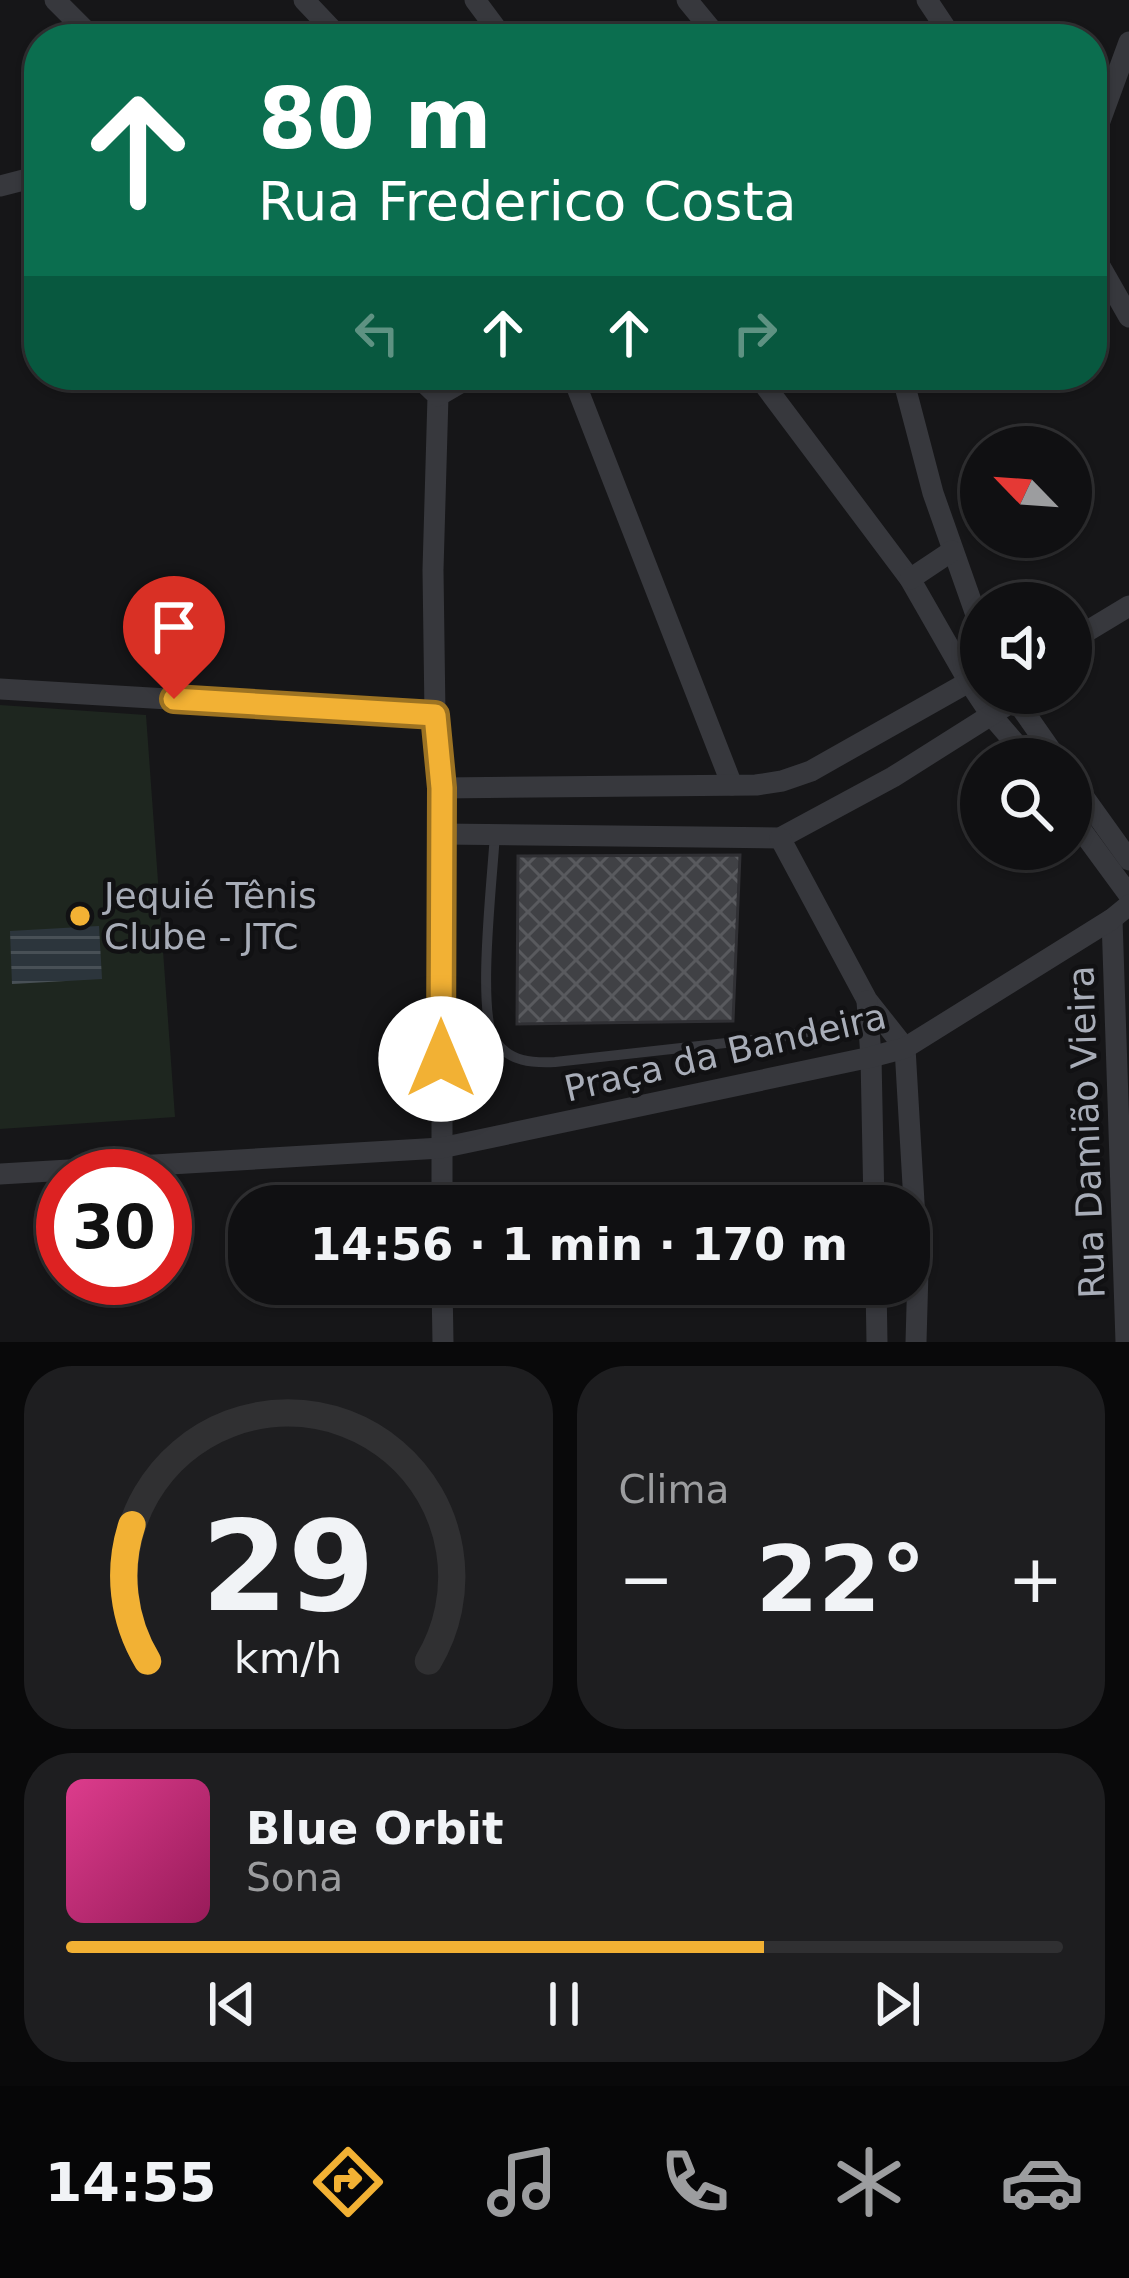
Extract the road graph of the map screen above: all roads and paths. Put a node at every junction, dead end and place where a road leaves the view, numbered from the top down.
1 (56, 0) edge
2 (304, 0) edge
3 (687, 0) edge
4 (79, 24) edge
5 (327, 24) edge
6 (706, 24) edge
7 (1129, 42) edge
8 (1107, 102) edge
9 (1107, 278) edge
10 (1129, 317) edge
11 (432, 390) edge
12 (448, 390) edge
13 (578, 390) edge
14 (769, 390) edge
15 (906, 390) edge
16 (438, 396) junction
17 (952, 551) junction
18 (910, 579) junction
19 (964, 582) edge
20 (1129, 606) edge
21 (1092, 628) edge
22 (960, 656) edge
23 (960, 687) edge
24 (0, 689) edge
25 (435, 715) junction
26 (991, 715) joint
27 (1011, 738) edge
28 (732, 785) junction
29 (442, 788) junction
30 (1092, 808) edge
31 (495, 833) junction
32 (441, 834) junction
33 (780, 838) junction
34 (1092, 845) edge
35 (1129, 860) edge
36 (1129, 895) edge
37 (1121, 912) edge
38 (872, 1013) junction
39 (905, 1048) junction
40 (871, 1057) junction
41 (441, 1148) junction
42 (0, 1174) edge
43 (442, 1185) edge
44 (874, 1185) edge
45 (442, 1305) edge
46 (876, 1305) edge
47 (443, 1342) edge
48 (877, 1342) edge
49 (916, 1342) edge
50 (1126, 1342) edge

1 - 4 street
2 - 5 street
3 - 6 street
7 - 8 street
9 - 10 street
11 - 16 street
12 - 16 street
13 - 28 street
14 - 18 street
15 - 17 street
16 - 25 street
17 - 18 street
17 - 19 street
18 - 22 street
20 - 21 street
23 - 28 street
24 - 25 street
25 - 29 street
26 - 27 street
26 - 33 street
28 - 29 street
29 - 32 street
30 - 35 street
31 - 32 street
31 - 33 street
31 - 38 lane, Praça da Bandeira
32 - 41 street
33 - 38 street, Praça da Bandeira
34 - 36 street
37 - 39 street, Praça da Bandeira
37 - 50 street, Rua Damião Vieira
38 - 39 street
38 - 40 street
39 - 40 street, Praça da Bandeira
39 - 49 street
40 - 41 street, Praça da Bandeira
40 - 44 street
41 - 42 street, Praça da Bandeira
41 - 43 street
45 - 47 street
46 - 48 street

